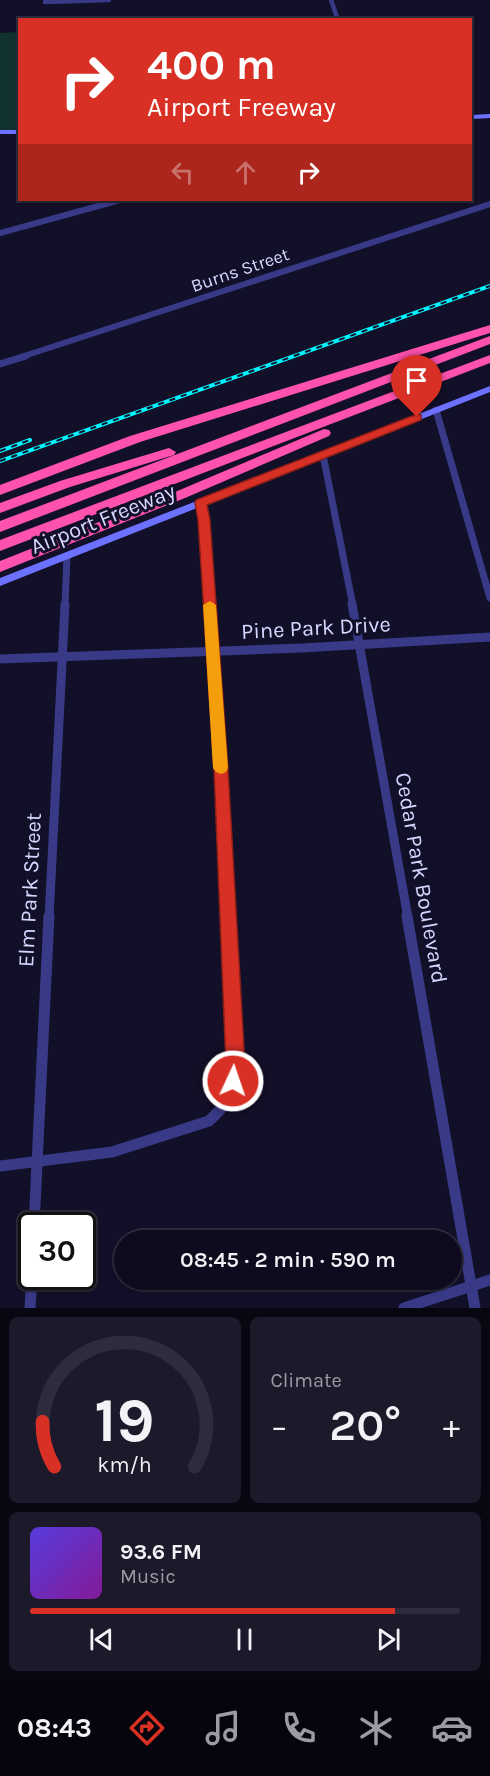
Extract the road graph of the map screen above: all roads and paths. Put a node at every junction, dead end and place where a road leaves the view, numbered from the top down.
1 (89, 0) edge
2 (109, 0) edge
3 (331, 0) edge
4 (45, 2) dead end
5 (337, 18) edge
6 (490, 116) edge
7 (472, 117) edge
8 (0, 132) edge
9 (18, 132) edge
10 (116, 201) edge
11 (490, 204) edge
12 (0, 233) edge
13 (490, 329) edge
14 (490, 340) edge
15 (490, 359) edge
16 (0, 364) edge
17 (414, 387) junction
18 (490, 388) edge
19 (314, 408) junction
20 (436, 410) junction
21 (323, 455) junction
22 (0, 490) edge
23 (201, 503) junction
24 (0, 508) edge
25 (0, 527) edge
26 (0, 546) edge
27 (67, 556) junction
28 (0, 567) edge
29 (0, 582) edge
30 (490, 598) edge
31 (490, 637) edge
32 (360, 644) junction
33 (213, 651) junction
34 (63, 656) junction
35 (0, 659) edge
36 (37, 1163) junction
37 (0, 1166) edge
38 (35, 1212) edge
39 (490, 1280) edge
40 (472, 1286) junction
41 (31, 1290) edge
42 (30, 1308) edge
43 (404, 1308) edge
44 (475, 1308) edge

1 - 2 street
1 - 4 street
3 - 5 street
6 - 7 main road
8 - 9 main road
10 - 12 street
11 - 16 street, Burns Street
13 - 22 highway
14 - 19 highway, Airport Freeway
15 - 17 highway, Airport Freeway
17 - 26 highway, Airport Freeway
17 - 28 highway
18 - 20 main road, Airport Freeway
19 - 24 highway
19 - 25 highway, Airport Freeway
20 - 21 main road, Airport Freeway
20 - 30 street
21 - 23 main road, Airport Freeway
21 - 32 street, Cedar Park Boulevard
23 - 27 main road, Airport Freeway
23 - 33 street
27 - 29 main road, Airport Freeway
27 - 34 street, Elm Park Street
31 - 32 street, Pine Park Drive
32 - 33 street, Pine Park Drive
32 - 40 street, Cedar Park Boulevard
33 - 34 street, Pine Park Drive
33 - 36 street
34 - 35 street, Pine Park Drive
34 - 36 street, Elm Park Street
36 - 37 street
36 - 38 street, Elm Park Street
39 - 40 street
40 - 43 street
40 - 44 street, Cedar Park Boulevard
41 - 42 street

